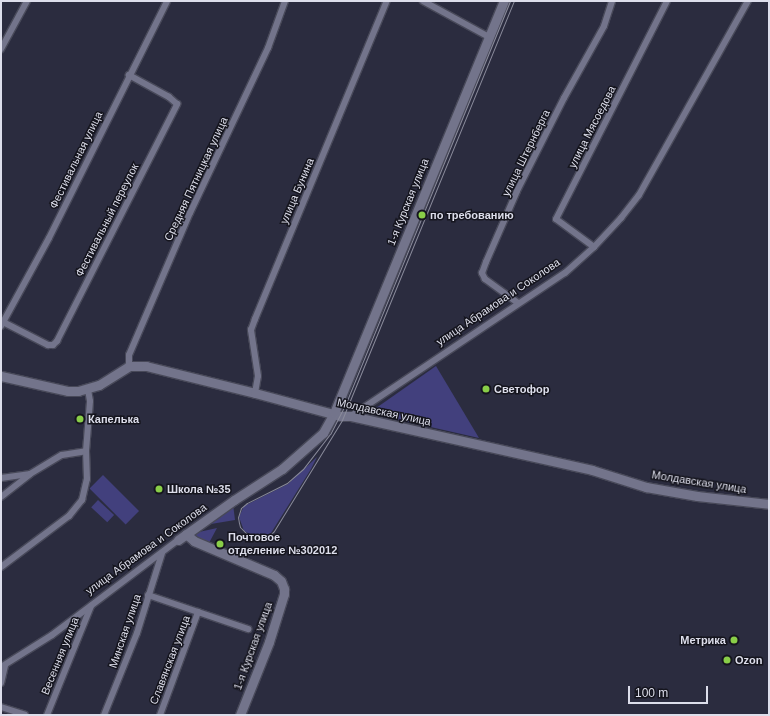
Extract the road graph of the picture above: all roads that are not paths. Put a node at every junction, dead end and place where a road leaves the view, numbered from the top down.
1 (27, 1) edge
2 (167, 1) edge
3 (285, 1) edge
4 (387, 1) edge
5 (423, 1) edge
6 (504, 1) edge
7 (612, 1) edge
8 (667, 1) edge
9 (748, 1) edge
10 (489, 37) junction
11 (1, 49) edge
12 (129, 75) junction
13 (594, 247) junction
14 (518, 302) junction
15 (2, 324) edge
16 (128, 366) junction
17 (1, 376) edge
18 (88, 390) junction
19 (255, 392) junction
20 (334, 413) junction
21 (351, 416) junction
22 (86, 451) junction
23 (30, 474) junction
24 (1, 478) edge
25 (1, 497) edge
26 (769, 504) edge
27 (186, 534) junction
28 (178, 540) joint
29 (162, 553) junction
30 (1, 567) edge
31 (148, 595) junction
32 (92, 605) junction
33 (198, 612) junction
34 (248, 629) dead end
35 (3, 666) edge
36 (1, 683) edge
37 (1, 707) edge
38 (25, 715) edge
39 (47, 715) edge
40 (104, 715) edge
41 (160, 715) edge
42 (240, 715) edge

1 - 11 street
2 - 12 street, Фестивальная улица
3 - 16 street, Средняя Пятницкая улица
4 - 19 street, улица Бунина
5 - 10 street
6 - 10 street, 1-я Курская улица
7 - 14 street, улица Штернберга
8 - 13 street, улица Мясоедова
9 - 13 street, улица Абрамова и Соколова
10 - 20 street, 1-я Курская улица
12 - 15 street, Фестивальная улица
12 - 15 street, Фестивальный переулок
13 - 14 street, улица Абрамова и Соколова
14 - 21 street, улица Абрамова и Соколова
16 - 18 street
16 - 19 street, Молдавская улица
17 - 18 street
18 - 22 street
19 - 20 street, Молдавская улица
20 - 21 street, Молдавская улица
20 - 27 street, улица Абрамова и Соколова
21 - 26 street, Молдавская улица
22 - 23 street
22 - 30 street
23 - 24 street
23 - 25 street
27 - 28 street, улица Абрамова и Соколова
27 - 42 street, 1-я Курская улица
28 - 29 street, улица Абрамова и Соколова
29 - 31 street, Минская улица
29 - 32 street, улица Абрамова и Соколова
31 - 33 street
31 - 40 street, Минская улица
32 - 35 street, улица Абрамова и Соколова
32 - 39 street, Весенняя улица
33 - 34 street
33 - 41 street, Славянская улица
35 - 36 street
37 - 38 street

